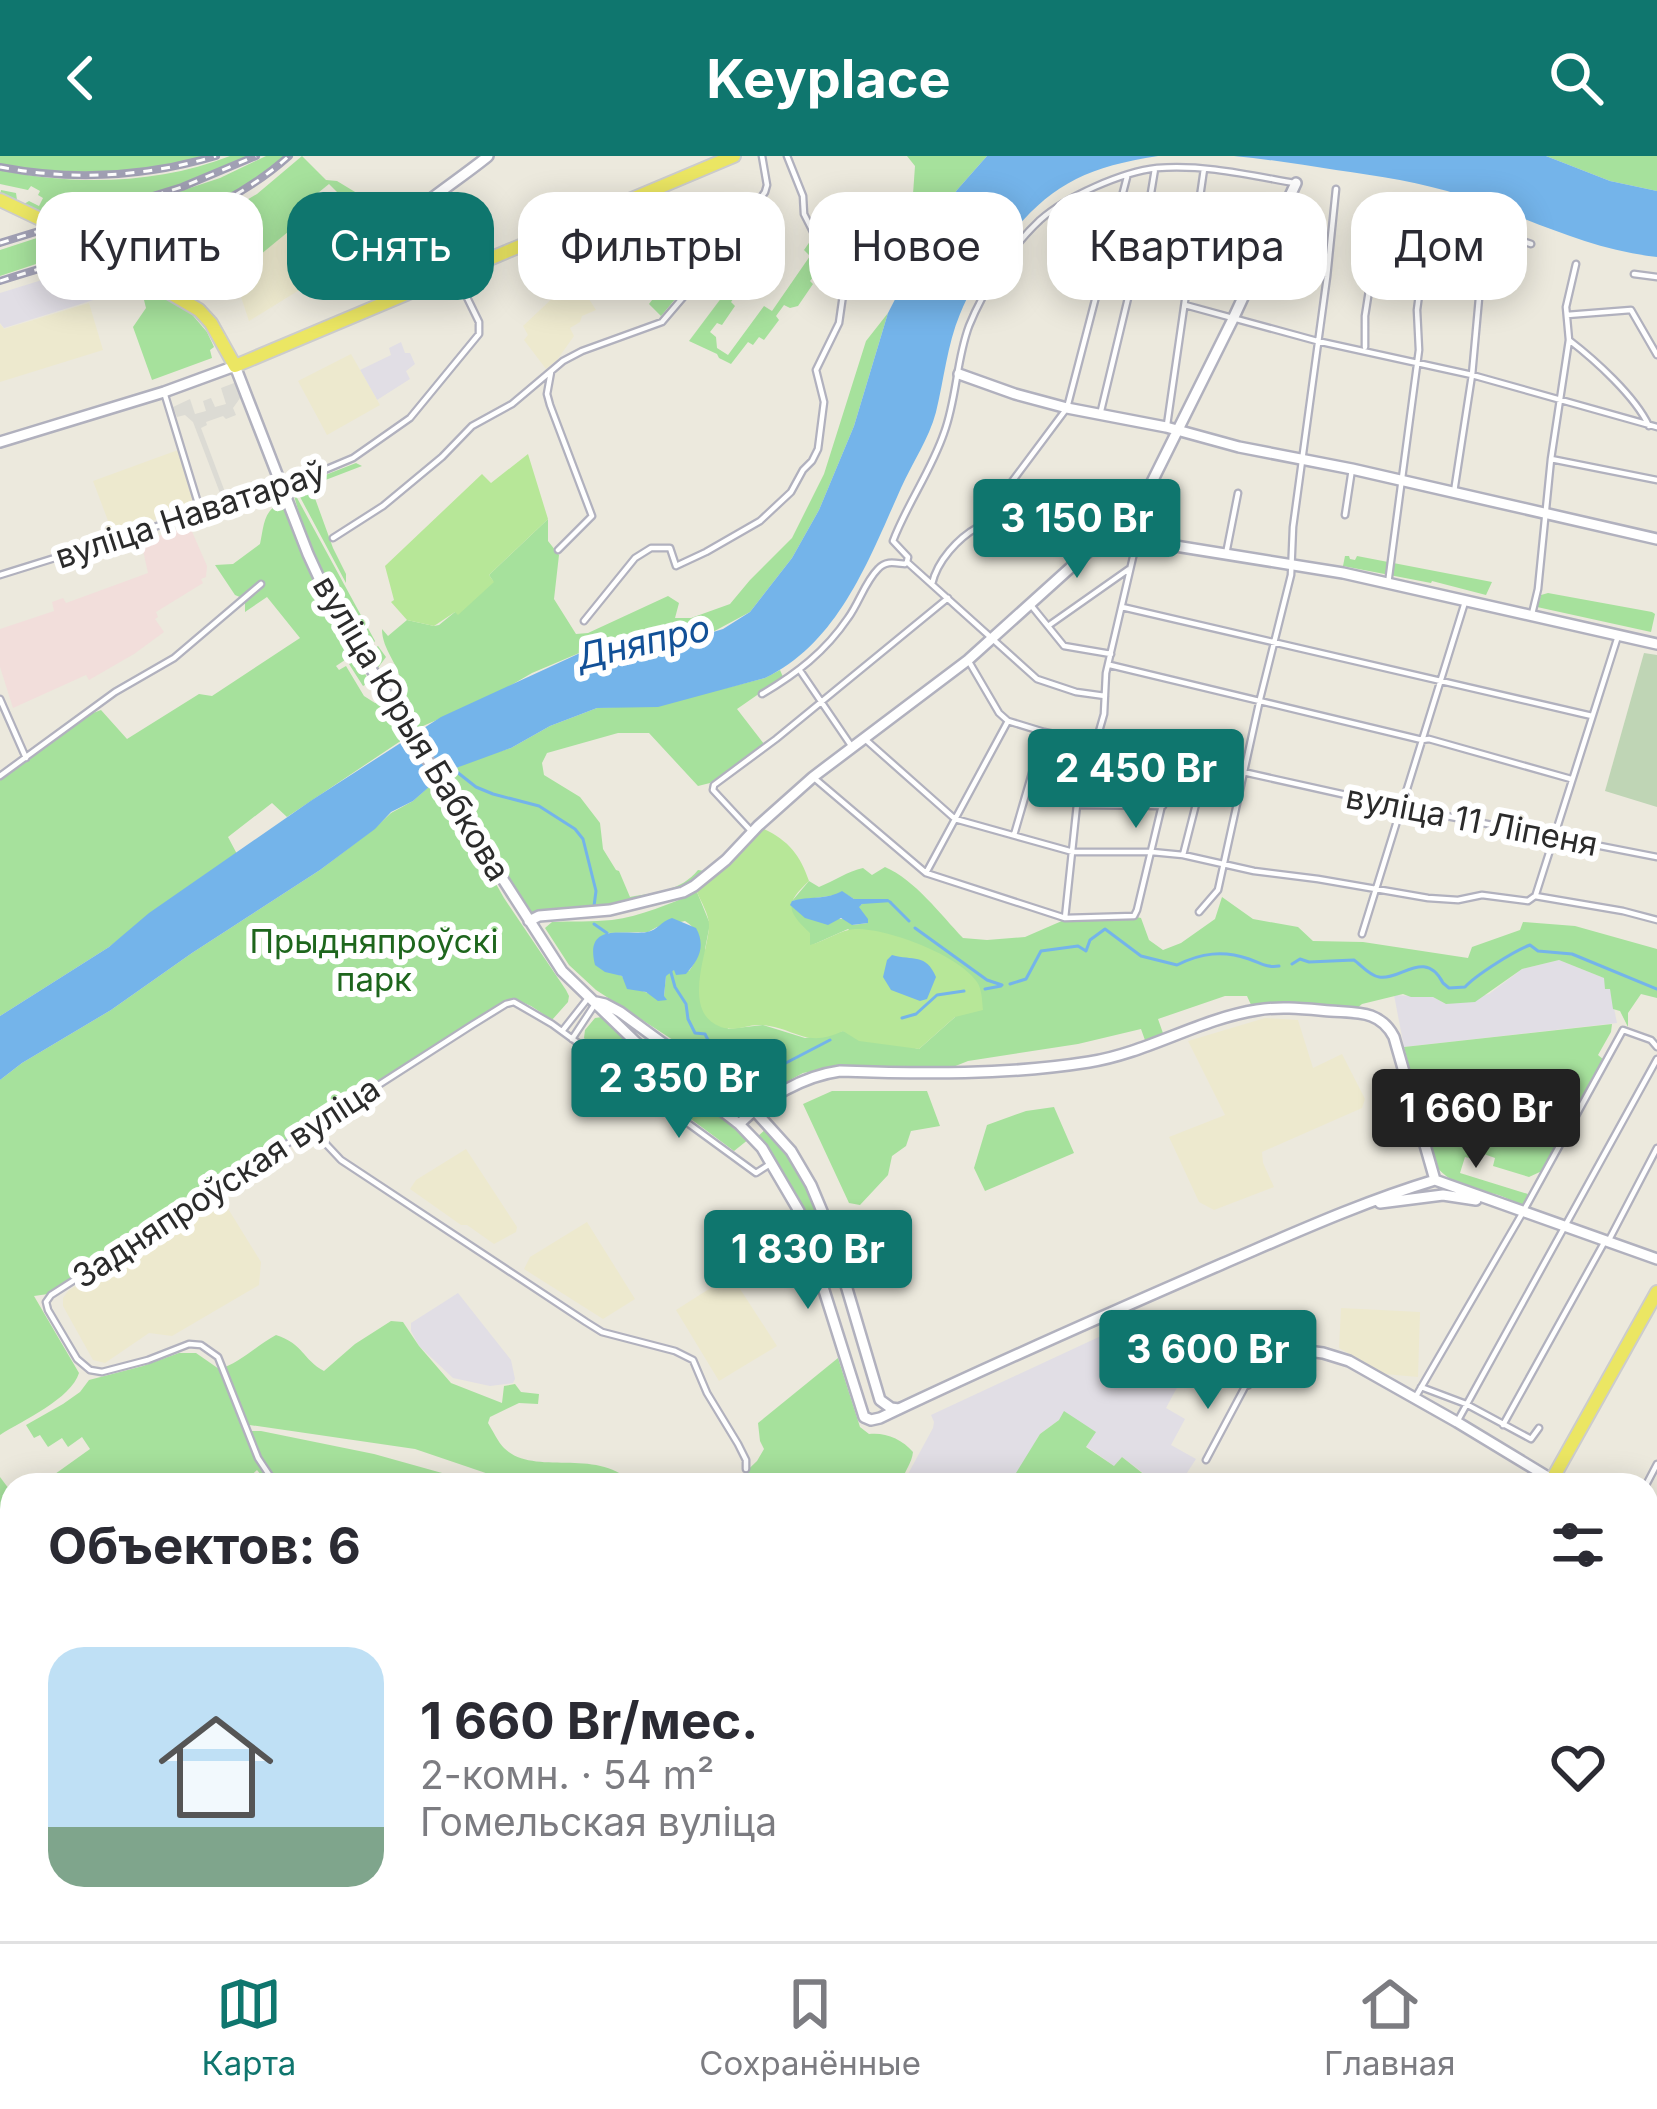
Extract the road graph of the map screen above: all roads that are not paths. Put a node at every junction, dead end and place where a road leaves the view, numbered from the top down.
1 (488, 156) edge
2 (734, 156) edge
3 (762, 156) edge
4 (787, 156) edge
5 (1155, 169) junction
6 (1204, 169) junction
7 (1127, 175) junction
8 (1296, 183) joint
9 (1336, 189) dead end
10 (0, 200) edge
11 (1531, 244) dead end
12 (494, 258) edge
13 (1576, 264) dead end
14 (1634, 274) dead end
15 (1657, 277) edge
16 (393, 300) edge
17 (468, 300) edge
18 (1367, 300) edge
19 (1419, 300) edge
20 (383, 304) junction
21 (1185, 305) junction
22 (1567, 315) junction
23 (1233, 319) junction
24 (1569, 340) junction
25 (1317, 341) junction
26 (1364, 350) junction
27 (1657, 355) edge
28 (1417, 362) junction
29 (235, 366) junction
30 (551, 371) junction
31 (959, 374) junction
32 (1472, 375) junction
33 (164, 392) junction
34 (1560, 399) junction
35 (1067, 408) junction
36 (1100, 415) junction
37 (1653, 426) edge
38 (1166, 427) junction
39 (1179, 431) junction
40 (0, 442) edge
41 (1551, 459) junction
42 (1301, 460) junction
43 (1352, 469) junction
44 (1657, 480) edge
45 (1402, 481) junction
46 (284, 486) junction
47 (1454, 492) junction
48 (1238, 493) dead end
49 (201, 513) junction
50 (1546, 513) junction
51 (1345, 515) dead end
52 (333, 538) dead end
53 (1105, 538) junction
54 (1657, 539) edge
55 (1137, 540) junction
56 (558, 550) dead end
57 (1226, 554) junction
58 (908, 562) junction
59 (1292, 564) junction
60 (1129, 569) junction
61 (0, 575) edge
62 (261, 584) dead end
63 (932, 584) junction
64 (1388, 584) junction
65 (948, 598) junction
66 (1466, 602) junction
67 (1030, 604) junction
68 (1122, 607) junction
69 (1531, 616) junction
70 (584, 621) dead end
71 (1048, 626) junction
72 (1618, 636) junction
73 (992, 639) junction
74 (1273, 642) junction
75 (1657, 644) edge
76 (1112, 654) junction
77 (968, 660) junction
78 (1110, 664) junction
79 (800, 671) junction
80 (1442, 681) junction
81 (762, 694) dead end
82 (1105, 696) junction
83 (0, 699) edge
84 (1260, 699) junction
85 (821, 700) junction
86 (2, 712) edge
87 (1592, 716) junction
88 (1008, 721) junction
89 (1044, 731) junction
90 (864, 738) junction
91 (1087, 740) junction
92 (1422, 740) junction
93 (1096, 742) junction
94 (852, 747) junction
95 (26, 758) junction
96 (1173, 759) junction
97 (1206, 765) junction
98 (1243, 772) junction
99 (0, 776) edge
100 (813, 777) junction
101 (1571, 779) junction
102 (1079, 805) junction
103 (1163, 806) junction
104 (1400, 807) junction
105 (956, 819) junction
106 (752, 832) junction
107 (1013, 837) junction
108 (1553, 837) junction
109 (1073, 852) junction
110 (1151, 852) junction
111 (1183, 855) junction
112 (1657, 857) edge
113 (1225, 865) junction
114 (926, 873) junction
115 (1376, 889) junction
116 (1535, 896) junction
117 (1199, 912) dead end
118 (1065, 918) junction
119 (1657, 920) edge
120 (529, 921) junction
121 (1363, 934) dead end
122 (592, 1000) junction
123 (562, 1031) junction
124 (572, 1039) junction
125 (1657, 1047) edge
126 (1657, 1059) edge
127 (1655, 1068) edge
128 (699, 1069) junction
129 (686, 1083) junction
130 (754, 1110) junction
131 (740, 1124) junction
132 (311, 1128) junction
133 (1657, 1148) edge
134 (771, 1163) junction
135 (1435, 1180) junction
136 (1502, 1204) junction
137 (1357, 1207) junction
138 (1523, 1212) junction
139 (1566, 1227) junction
140 (1607, 1242) junction
141 (1657, 1258) edge
142 (1657, 1292) edge
143 (1649, 1322) edge
144 (1263, 1355) junction
145 (1247, 1383) junction
146 (1418, 1392) junction
147 (1466, 1405) junction
148 (899, 1408) junction
149 (1457, 1422) junction
150 (1503, 1424) junction
151 (1539, 1428) dead end
152 (1206, 1460) dead end
153 (746, 1469) dead end
154 (268, 1473) edge
155 (1537, 1473) edge
156 (1560, 1473) edge

1 - 20 main road
2 - 12 main road
3 - 30 street
4 - 70 street
5 - 6 street
5 - 7 street
5 - 36 street
6 - 8 street
6 - 21 street
7 - 31 street
7 - 35 street
8 - 23 main road
9 - 25 street
10 - 29 main road
11 - 32 street
13 - 22 street
14 - 15 street
16 - 20 main road
17 - 46 street, вуліца Наватараў
18 - 26 street
19 - 28 street
20 - 29 main road
21 - 23 street
21 - 38 street
22 - 24 street
22 - 27 street
23 - 25 street
23 - 39 main road
24 - 34 street
24 - 37 street
25 - 26 street
25 - 42 street
26 - 28 street
28 - 32 street
28 - 45 street
29 - 33 main road
29 - 46 main road, вуліца Юрыя Бабкова
30 - 52 street
30 - 56 street
31 - 35 main road
31 - 58 street
32 - 34 street
32 - 47 street
33 - 40 main road
33 - 49 street
34 - 37 street
34 - 41 street
35 - 36 main road
35 - 63 street
36 - 38 main road
38 - 39 main road
39 - 42 main road
39 - 53 main road
41 - 44 street
41 - 50 street
42 - 43 main road
42 - 59 street
43 - 45 main road
43 - 51 street
45 - 47 main road
45 - 64 street
46 - 49 street, вуліца Наватараў
46 - 120 main road, вуліца Юрыя Бабкова
47 - 50 main road
48 - 57 street
49 - 61 street, вуліца Наватараў
50 - 54 main road
50 - 69 street
53 - 55 main road
53 - 67 main road
55 - 57 main road
55 - 60 street
57 - 59 main road
58 - 63 street
58 - 79 street
59 - 64 main road
59 - 74 street
60 - 68 street
60 - 71 street
62 - 95 street
63 - 65 street
64 - 66 main road
65 - 73 street
65 - 85 street
66 - 69 main road
66 - 80 street
67 - 71 street
67 - 73 main road
68 - 74 street
68 - 76 street
69 - 72 main road
71 - 76 street
72 - 75 main road
72 - 87 street
73 - 77 main road
73 - 82 street
74 - 80 street
74 - 84 street
76 - 78 street
77 - 88 street
77 - 90 main road
78 - 82 street
78 - 84 street
79 - 81 street
79 - 85 street
80 - 87 street
80 - 92 street
82 - 93 street
83 - 86 street
84 - 92 street
84 - 98 street
85 - 94 street
85 - 106 street
86 - 95 street
87 - 101 street
88 - 89 street, вуліца 11 Ліпеня
88 - 105 street
89 - 91 street, вуліца 11 Ліпеня
89 - 107 street
90 - 94 main road
90 - 105 street
91 - 93 street, вуліца 11 Ліпеня
91 - 102 street
92 - 101 street
92 - 104 street
93 - 96 street, вуліца 11 Ліпеня
94 - 100 main road
95 - 99 street
96 - 97 street, вуліца 11 Ліпеня
96 - 103 street
97 - 98 street, вуліца 11 Ліпеня
97 - 111 street
98 - 104 street, вуліца 11 Ліпеня
98 - 113 street
100 - 106 main road
100 - 114 street
101 - 108 street
102 - 103 street
102 - 109 street
103 - 110 street
104 - 108 street, вуліца 11 Ліпеня
104 - 115 street
105 - 107 street
105 - 114 street
106 - 120 main road
107 - 109 street
108 - 112 street, вуліца 11 Ліпеня
108 - 116 street
109 - 110 street
109 - 118 street
110 - 111 street
110 - 118 street
111 - 113 street
113 - 115 street
113 - 117 street
114 - 118 street
115 - 116 street
115 - 121 street
116 - 119 street
120 - 122 main road, вуліца Юрыя Бабкова
122 - 123 street
122 - 124 street
122 - 128 main road
122 - 129 main road
123 - 124 street, Задняпроўская вуліца
123 - 132 street, Задняпроўская вуліца
124 - 134 street, Задняпроўская вуліца
125 - 138 street
126 - 127 street
127 - 139 street
128 - 129 street
128 - 130 main road
129 - 131 main road
130 - 131 main road
130 - 135 main road
130 - 148 main road
131 - 134 main road
132 - 153 street
132 - 154 street, Задняпроўская вуліца
133 - 140 street
134 - 148 main road
135 - 136 main road
135 - 137 main road
136 - 137 main road
136 - 138 main road
137 - 148 main road
138 - 139 main road
138 - 146 street
139 - 140 main road
139 - 147 street
140 - 141 main road
140 - 150 street
142 - 143 main road
143 - 156 main road
144 - 145 main road
144 - 145 main road
144 - 146 main road
145 - 152 street
146 - 147 street
146 - 149 main road
147 - 149 street
147 - 150 street
149 - 155 main road
150 - 151 street

